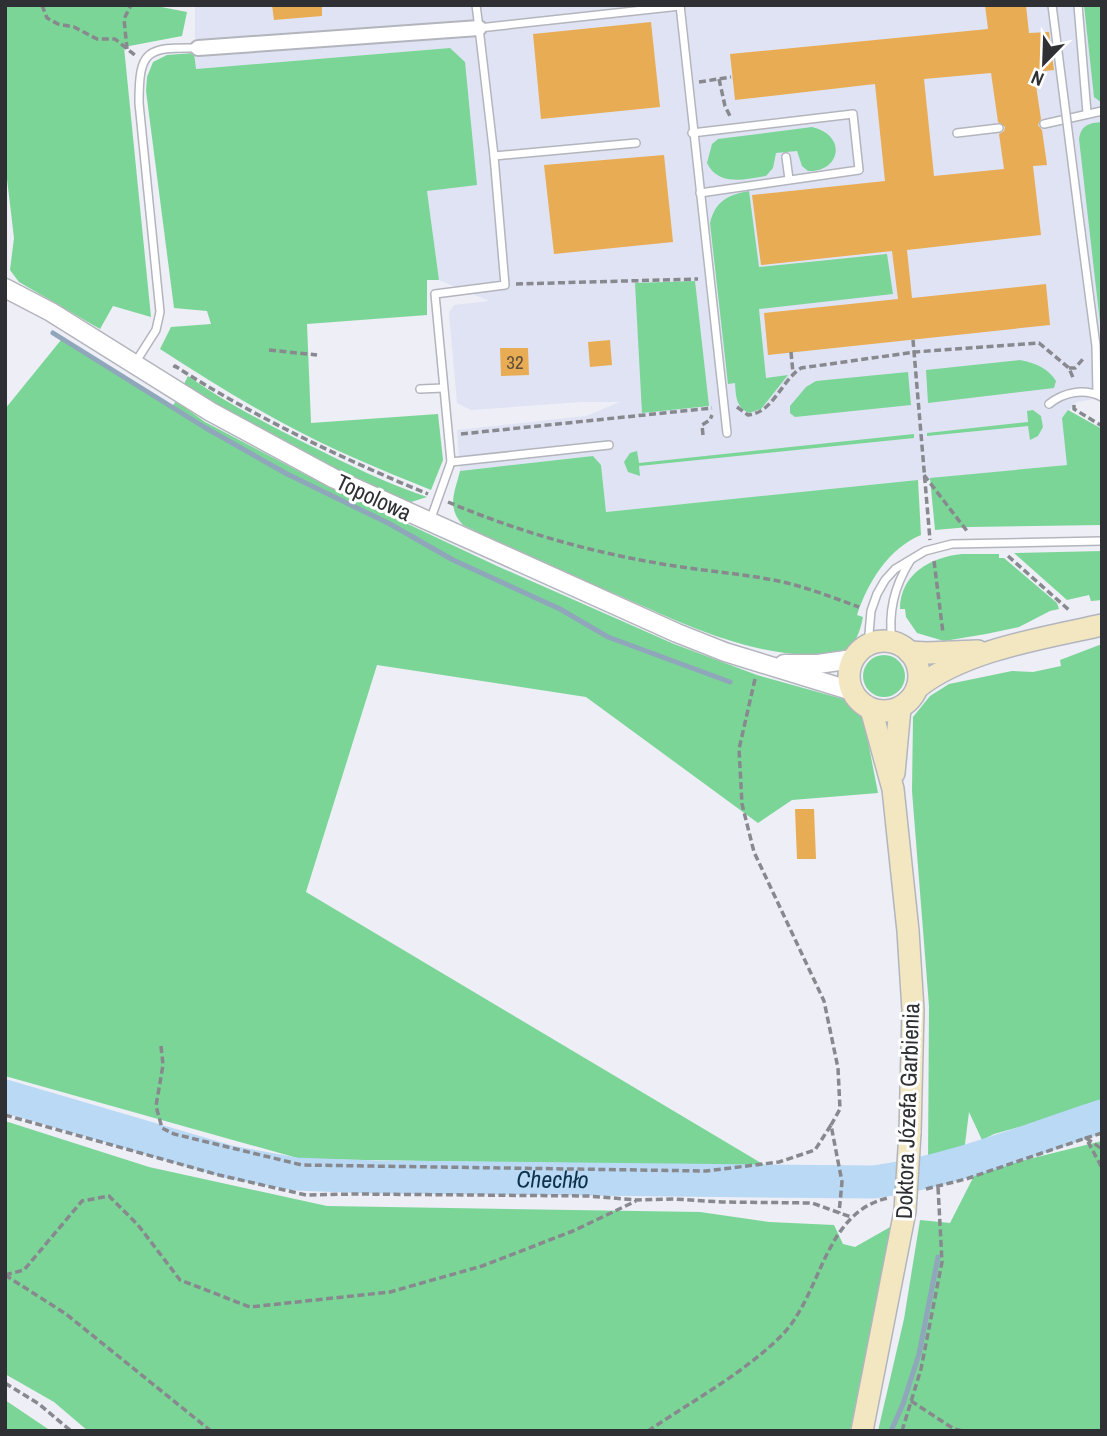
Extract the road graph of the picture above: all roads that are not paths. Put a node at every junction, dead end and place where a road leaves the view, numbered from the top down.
1 (477, 5) edge
2 (680, 5) edge
3 (1052, 5) edge
4 (1077, 5) edge
5 (479, 28) junction
6 (198, 48) joint
7 (1102, 111) edge
8 (1087, 113) junction
9 (1044, 124) dead end
10 (999, 128) dead end
11 (692, 133) junction
12 (957, 133) dead end
13 (636, 142) dead end
14 (494, 156) junction
15 (786, 157) dead end
16 (789, 179) junction
17 (700, 193) junction
18 (5, 288) edge
19 (134, 363) junction
20 (443, 388) junction
21 (420, 389) dead end
22 (1100, 395) edge
23 (1049, 404) dead end
24 (727, 433) dead end
25 (609, 445) dead end
26 (451, 461) junction
27 (429, 523) junction
28 (1102, 541) edge
29 (911, 561) junction
30 (1102, 625) edge
31 (900, 647) junction
32 (991, 651) junction
33 (861, 652) junction
34 (761, 663) junction
35 (917, 688) junction
36 (852, 691) junction
37 (900, 708) junction
38 (871, 709) junction
39 (893, 789) junction
40 (862, 1431) edge

1 - 5 lane
2 - 5 lane
2 - 11 lane
3 - 22 lane, bridge
4 - 8 lane
5 - 6 street
5 - 14 lane
6 - 19 lane
7 - 8 lane
8 - 9 lane
10 - 12 lane
11 - 16 lane
11 - 17 lane
13 - 14 lane
14 - 20 lane
15 - 16 lane
16 - 17 lane
17 - 24 lane
18 - 19 street, Topolowa
19 - 27 street, Topolowa
20 - 21 lane
20 - 26 lane
22 - 23 lane
25 - 26 lane
26 - 27 lane
27 - 34 street, Topolowa
28 - 29 lane
29 - 31 lane
29 - 33 lane
30 - 32 main road
31 - 32 main road
31 - 33 main road
31 - 35 main road
32 - 35 main road
33 - 34 street, Topolowa
33 - 36 main road
34 - 36 street, Topolowa
35 - 37 main road
36 - 38 main road
37 - 38 main road
37 - 39 main road, Doktora Józefa Garbienia
38 - 39 main road, Doktora Józefa Garbienia
39 - 40 main road, Doktora Józefa Garbienia, bridge

